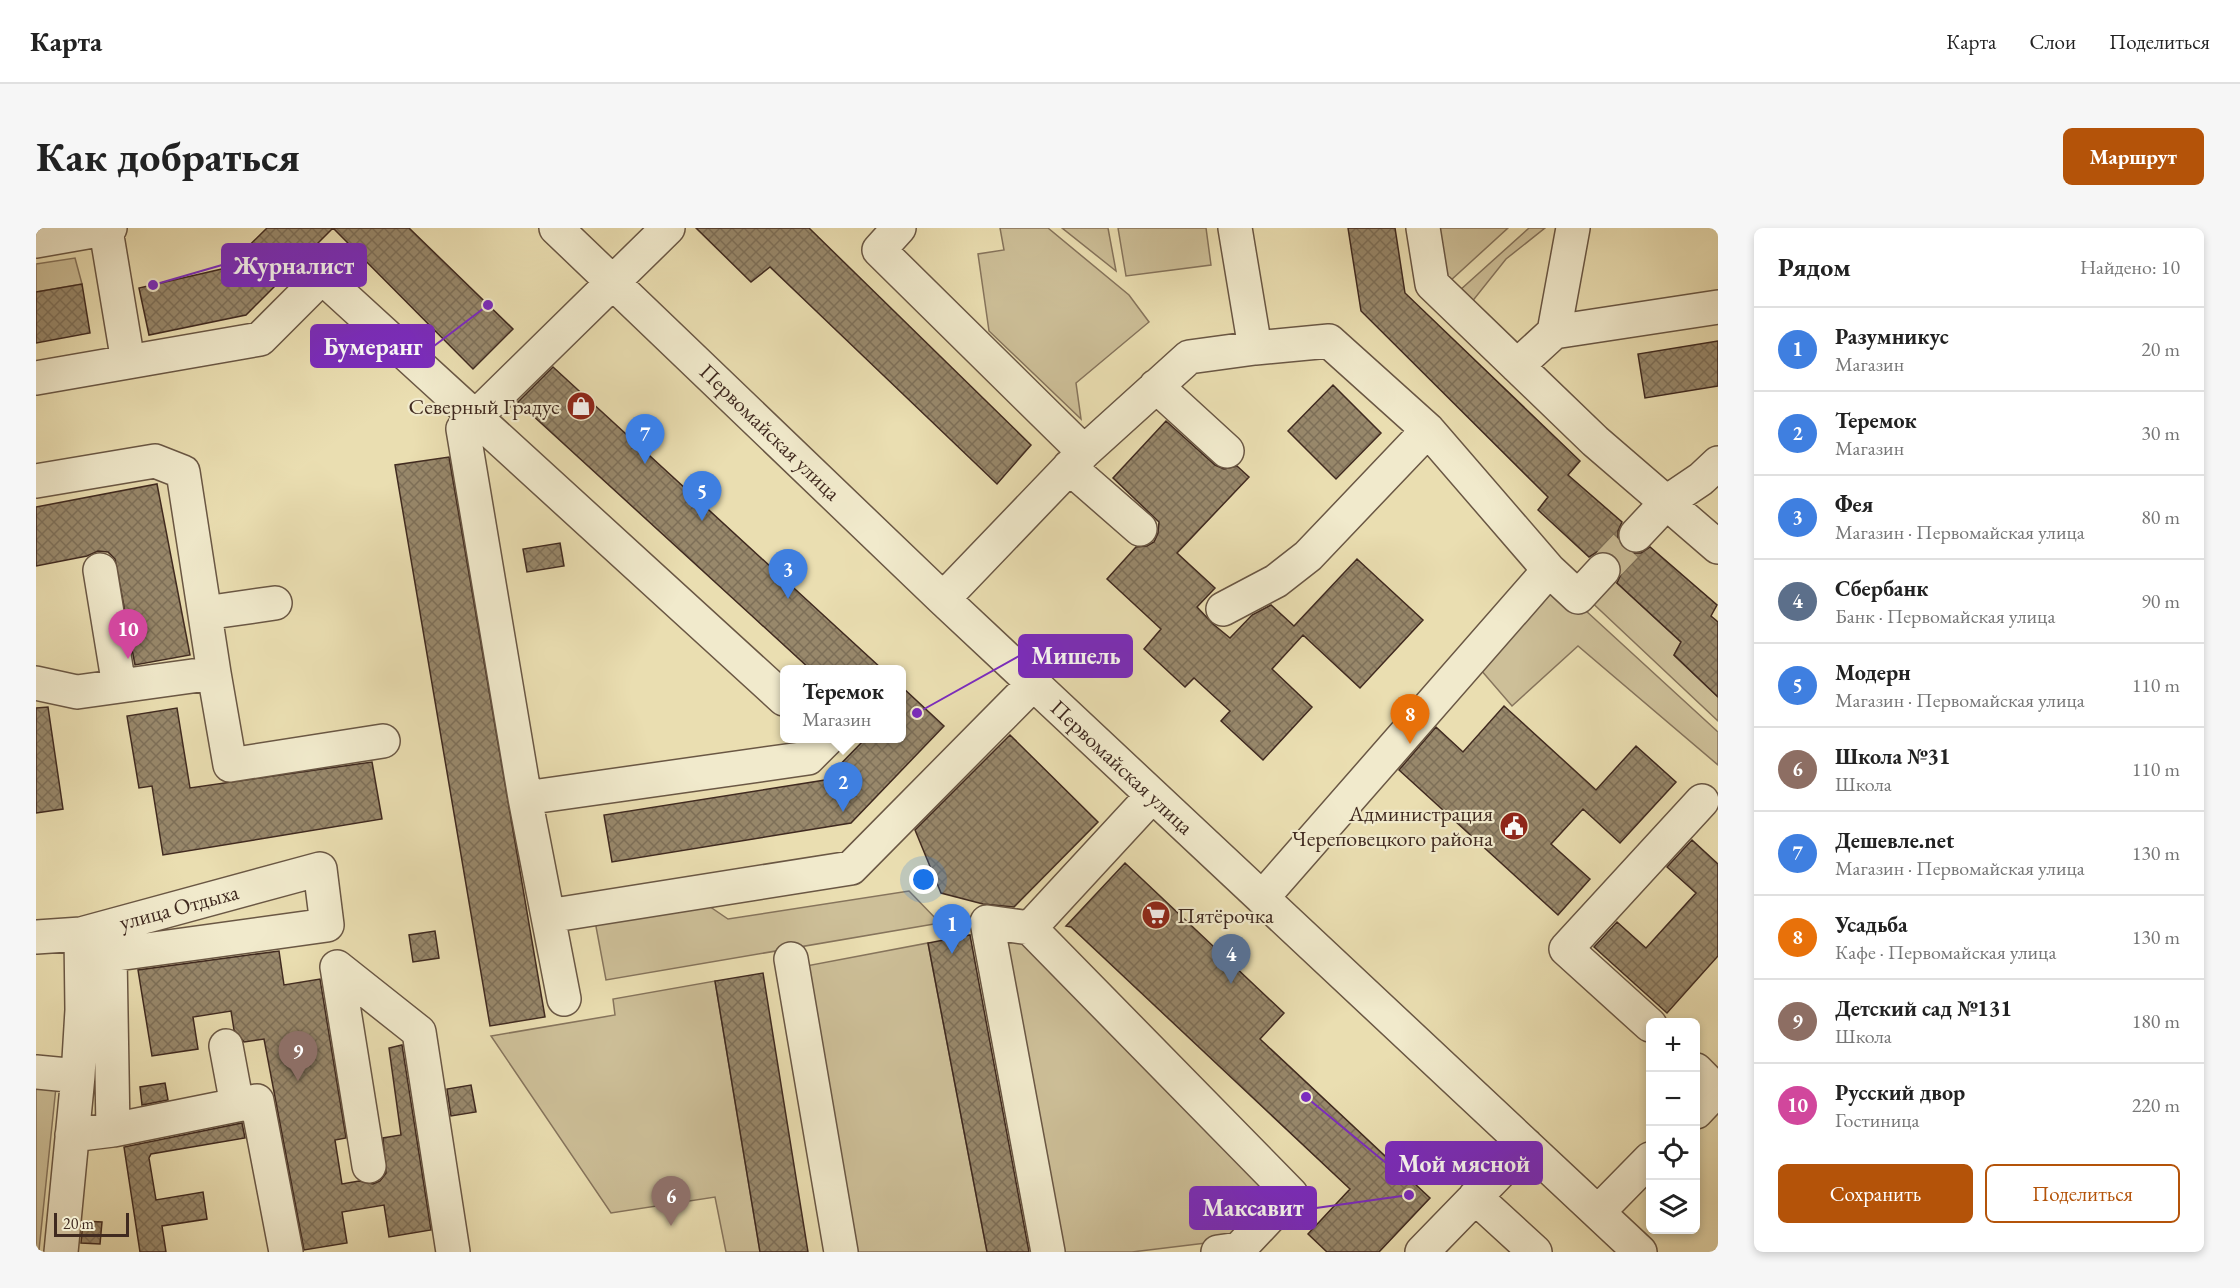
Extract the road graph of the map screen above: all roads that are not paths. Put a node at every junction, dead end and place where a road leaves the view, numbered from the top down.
1 (556, 228) edge
2 (668, 228) edge
3 (899, 228) edge
4 (1235, 228) edge
5 (1424, 228) edge
6 (1573, 228) edge
7 (108, 229) edge
8 (36, 241) edge
9 (614, 282) junction
10 (1718, 307) edge
11 (1554, 332) junction
12 (1255, 348) junction
13 (129, 362) junction
14 (1517, 366) junction
15 (36, 378) edge
16 (1156, 386) junction
17 (477, 416) junction
18 (1428, 430) junction
19 (1227, 451) dead end
20 (1076, 459) junction
21 (1718, 464) edge
22 (36, 481) edge
23 (1667, 502) junction
24 (1140, 529) dead end
25 (1636, 535) tunnel mouth
26 (1713, 536) edge
27 (100, 570) dead end
28 (1549, 570) junction
29 (1603, 570) tunnel mouth
30 (943, 599) junction
31 (274, 603) dead end
32 (1223, 609) dead end
33 (205, 613) junction
34 (214, 673) junction
35 (36, 682) edge
36 (1034, 683) junction
37 (119, 686) junction
38 (780, 695) edge
39 (383, 741) dead end
40 (823, 743) edge
41 (1152, 796) junction
42 (525, 798) junction
43 (1702, 801) dead end
44 (1262, 898) junction
45 (548, 916) junction
46 (327, 926) junction
47 (1030, 928) junction
48 (81, 934) junction
49 (36, 937) edge
50 (791, 959) dead end
51 (337, 967) junction
52 (564, 999) dead end
53 (1646, 1021) edge
54 (226, 1047) dead end
55 (36, 1072) edge
56 (78, 1076) junction
57 (237, 1105) junction
58 (113, 1130) junction
59 (72, 1135) junction
60 (1526, 1145) junction
61 (1646, 1163) edge
62 (369, 1166) dead end
63 (1475, 1197) junction
64 (1599, 1212) junction
65 (1232, 1251) edge
66 (61, 1252) edge
67 (286, 1252) edge
68 (453, 1252) edge
69 (841, 1252) edge
70 (1048, 1252) edge
71 (1422, 1252) edge
72 (1535, 1252) edge
73 (1640, 1252) edge

1 - 9 street, Первомайская улица
2 - 9 street
3 - 20 street
4 - 12 street
5 - 14 street
6 - 11 street
7 - 8 street
7 - 13 street
9 - 17 street
9 - 30 street, Первомайская улица
10 - 11 street
11 - 14 street
12 - 16 street
12 - 18 street
13 - 15 street
13 - 17 street
14 - 23 street
16 - 19 street
16 - 20 street
17 - 38 street
17 - 42 street
18 - 28 street
18 - 32 street
20 - 24 street
20 - 30 street
21 - 23 street
22 - 33 street
23 - 25 street
23 - 26 street
27 - 37 street
28 - 29 street
28 - 44 street
30 - 36 street, Первомайская улица
31 - 33 street
33 - 34 street
34 - 37 street
34 - 39 street
35 - 37 street
36 - 41 street, Первомайская улица
36 - 45 street
40 - 42 street
41 - 44 street, Первомайская улица
41 - 47 street
42 - 45 street
43 - 53 street
44 - 60 street, Первомайская улица
45 - 52 street
46 - 48 street, улица Отдыха
46 - 51 street
46 - 58 street
47 - 65 street
47 - 70 street
48 - 49 street, улица Отдыха
48 - 56 street
50 - 69 street
51 - 62 street
51 - 68 street
54 - 57 street
55 - 56 street
56 - 59 street
57 - 58 street
57 - 67 street
58 - 59 street
59 - 66 street
60 - 63 street
60 - 64 street, Первомайская улица
61 - 64 street
63 - 71 street
63 - 72 street
64 - 73 street, Первомайская улица

